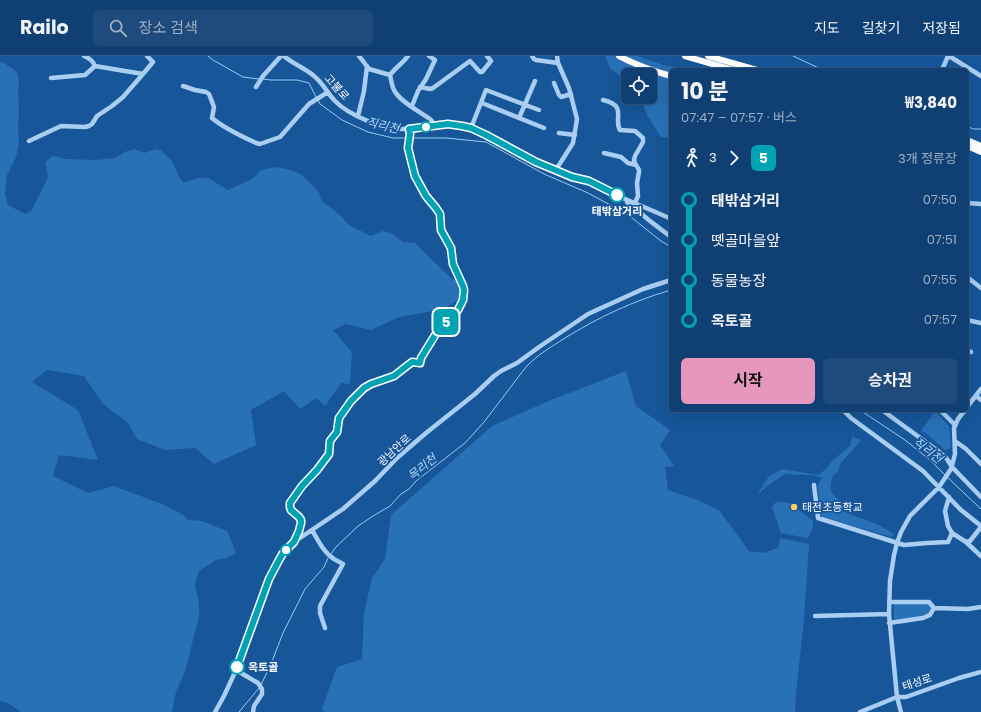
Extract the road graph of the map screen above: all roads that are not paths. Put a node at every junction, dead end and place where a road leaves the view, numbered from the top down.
1 (84, 56) edge
2 (147, 56) edge
3 (282, 56) edge
4 (359, 56) edge
5 (408, 56) edge
6 (429, 56) edge
7 (486, 56) edge
8 (532, 56) edge
9 (557, 56) edge
10 (619, 56) edge
11 (708, 56) edge
12 (949, 56) edge
13 (687, 57) edge
14 (469, 58) edge
15 (558, 63) junction
16 (95, 66) junction
17 (367, 66) junction
18 (716, 68) edge
19 (726, 68) edge
20 (750, 68) edge
21 (943, 68) edge
22 (968, 68) edge
23 (969, 68) edge
24 (144, 74) junction
25 (390, 75) junction
26 (669, 75) edge
27 (981, 76) edge
28 (51, 78) dead end
29 (534, 81) dead end
30 (554, 83) dead end
31 (183, 86) dead end
32 (256, 87) dead end
33 (420, 87) junction
34 (328, 92) junction
35 (571, 94) junction
36 (603, 100) dead end
37 (482, 103) junction
38 (525, 105) junction
39 (412, 106) junction
40 (539, 110) dead end
41 (358, 116) junction
42 (519, 118) junction
43 (434, 126) junction
44 (471, 128) junction
45 (544, 128) dead end
46 (409, 132) junction
47 (558, 133) dead end
48 (575, 135) junction
49 (29, 141) dead end
50 (969, 141) edge
51 (981, 146) edge
52 (969, 147) edge
53 (981, 152) edge
54 (604, 153) dead end
55 (636, 165) junction
56 (554, 170) junction
57 (622, 198) junction
58 (635, 203) junction
59 (969, 203) edge
60 (981, 204) edge
61 (669, 218) edge
62 (669, 235) edge
63 (969, 278) edge
64 (669, 281) edge
65 (981, 288) edge
66 (969, 320) edge
67 (981, 323) edge
68 (981, 389) edge
69 (976, 396) junction
70 (981, 400) edge
71 (969, 405) edge
72 (845, 412) edge
73 (885, 412) edge
74 (942, 412) edge
75 (963, 412) edge
76 (955, 425) junction
77 (955, 441) junction
78 (981, 464) edge
79 (951, 468) junction
80 (814, 485) dead end
81 (940, 486) junction
82 (949, 497) junction
83 (981, 497) edge
84 (981, 527) edge
85 (312, 530) junction
86 (952, 533) junction
87 (294, 542) junction
88 (897, 542) junction
89 (966, 542) junction
90 (981, 556) edge
91 (889, 602) junction
92 (981, 607) edge
93 (934, 608) junction
94 (888, 614) junction
95 (815, 616) dead end
96 (889, 623) junction
97 (325, 628) dead end
98 (236, 670) junction
99 (981, 672) edge
100 (897, 697) junction
101 (215, 712) edge
102 (253, 712) edge
103 (860, 712) edge
104 (901, 712) edge

1 - 16 street
2 - 24 street
3 - 32 street
3 - 34 street, 고불로
4 - 17 street
5 - 25 street
6 - 33 street
7 - 14 street
8 - 15 street
9 - 15 street
10 - 26 highway
11 - 20 highway
12 - 21 street
12 - 22 street
13 - 18 highway
13 - 19 highway
14 - 33 street
15 - 35 street
16 - 24 street
16 - 28 street
17 - 25 street
17 - 41 street
23 - 27 street
24 - 49 street
25 - 39 street
29 - 38 street
30 - 35 street
31 - 34 street
33 - 39 street
34 - 41 street, 고불로
35 - 48 street
36 - 55 street
37 - 38 street
37 - 42 street
37 - 44 street
38 - 40 street
38 - 42 street
39 - 43 street
41 - 46 street, 고불로
42 - 45 street
43 - 44 street, 고불로
43 - 46 street, 고불로
44 - 56 street, 고불로
46 - 87 street
47 - 48 street
48 - 56 street
50 - 51 highway
52 - 53 highway
54 - 55 street
55 - 58 street
56 - 57 street, 고불로
57 - 58 street, 고불로
57 - 62 street
58 - 61 street, 고불로
59 - 60 street
63 - 65 street
64 - 85 street, 광남안로
66 - 67 street
68 - 69 street
69 - 70 street
69 - 71 street
72 - 81 street
73 - 79 street
74 - 76 street
75 - 76 street
76 - 77 street
77 - 78 street
77 - 79 street
79 - 81 street
79 - 83 street
80 - 88 street
81 - 82 street
81 - 88 street
82 - 84 street
82 - 86 street
84 - 89 street
85 - 87 street, 광남안로
85 - 97 street
86 - 88 street
86 - 89 street
87 - 98 street, 광남안로
88 - 91 street
89 - 90 street
91 - 93 street
91 - 94 street
92 - 93 street
93 - 96 street
94 - 95 street
94 - 96 street
96 - 100 street
98 - 101 street, 광남안로
98 - 102 street
99 - 100 street, 태성로
100 - 103 street, 태성로
100 - 104 street

